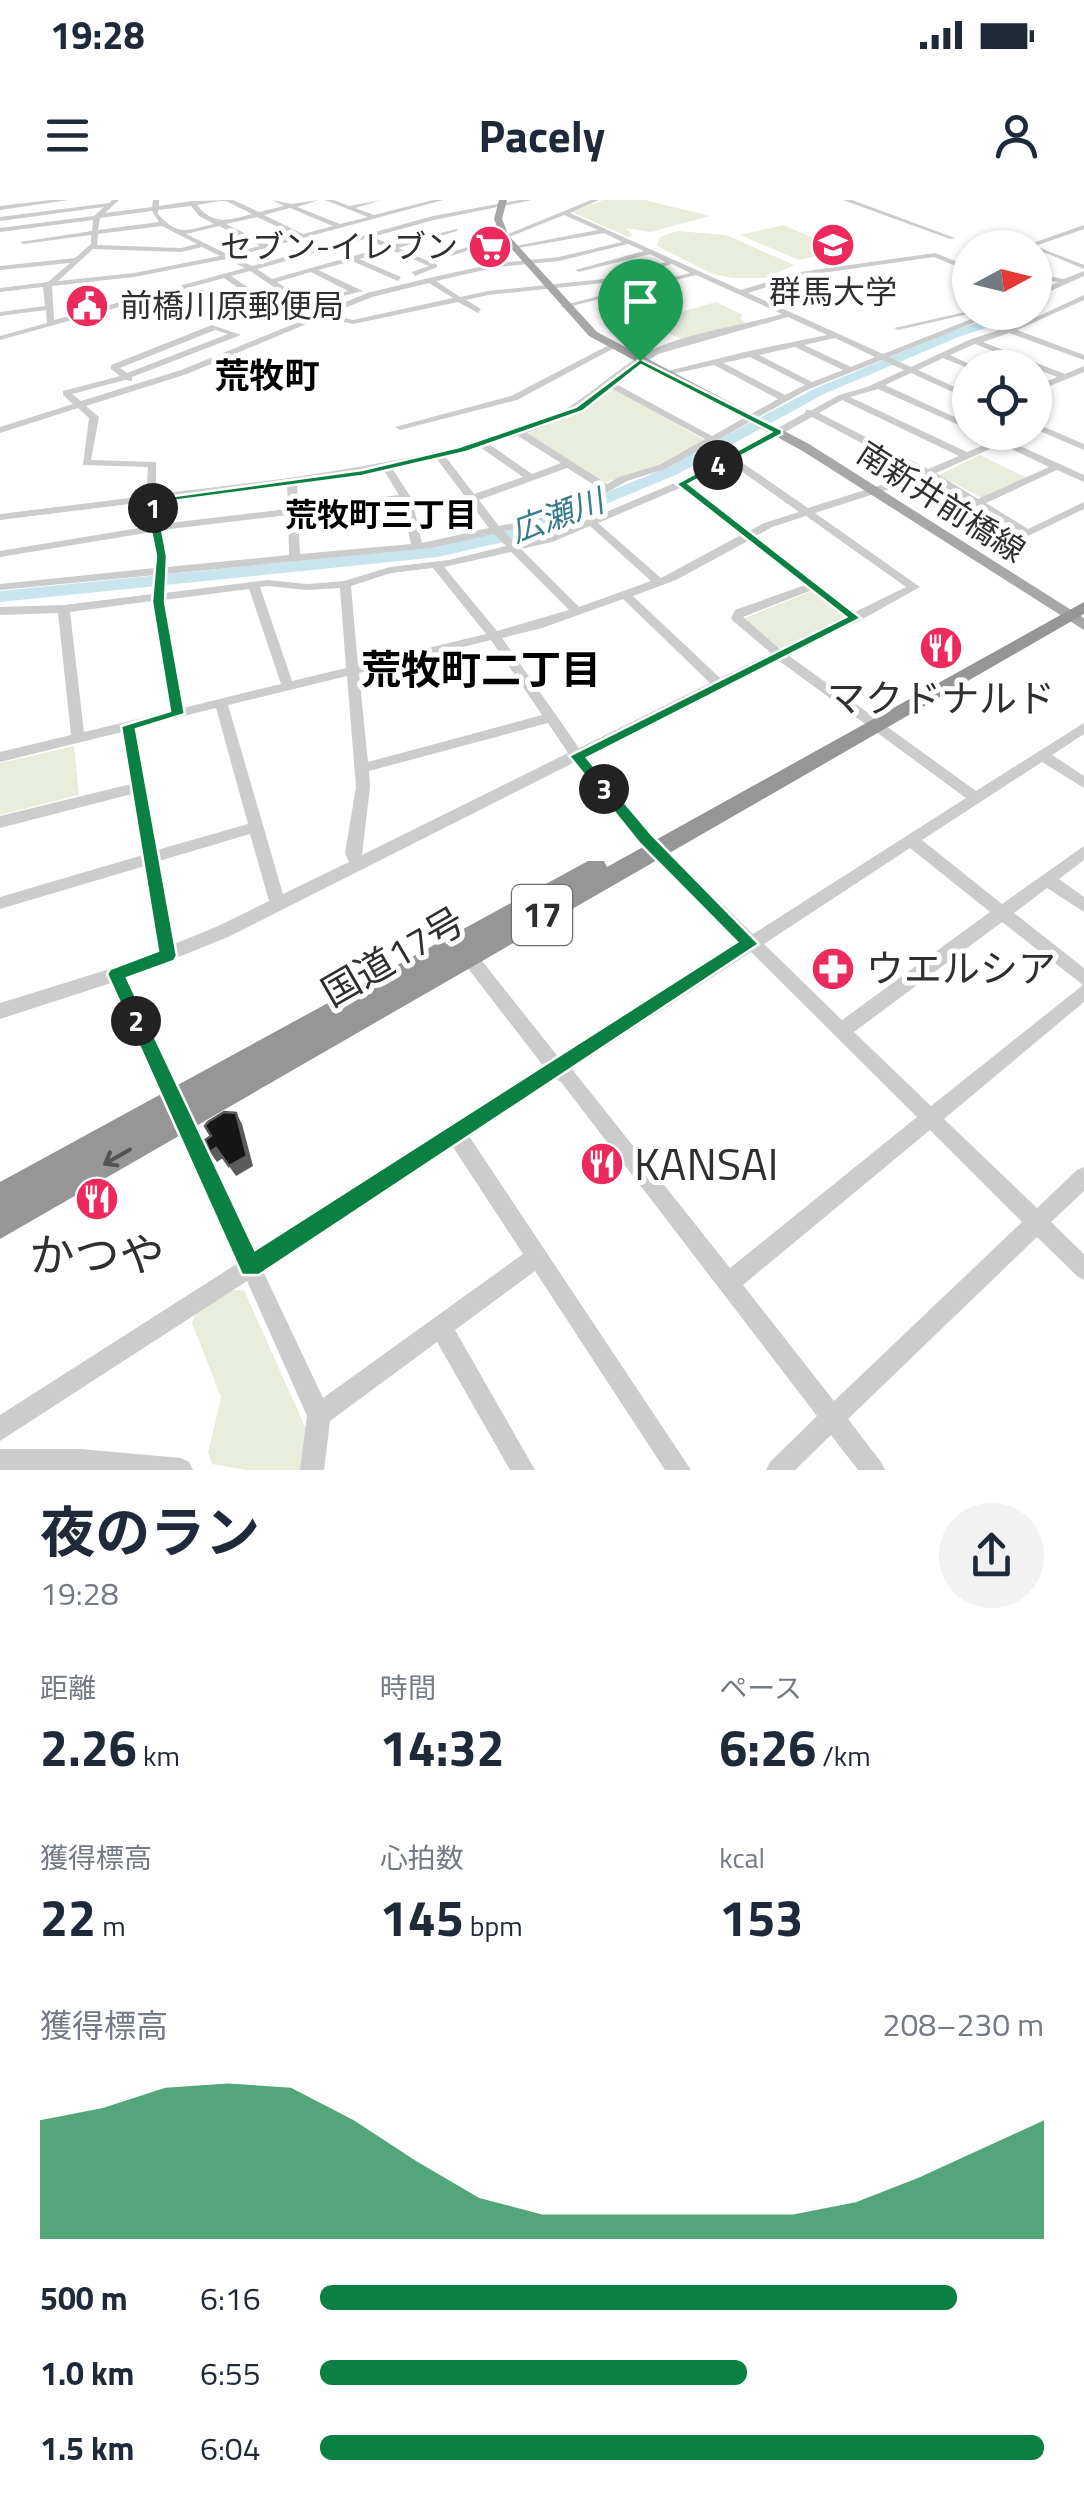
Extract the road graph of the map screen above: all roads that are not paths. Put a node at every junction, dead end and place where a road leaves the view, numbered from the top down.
1 (66, 200) edge
2 (225, 200) edge
3 (275, 200) edge
4 (316, 200) edge
5 (328, 200) edge
6 (379, 200) edge
7 (529, 200) edge
8 (596, 200) edge
9 (846, 200) edge
10 (53, 201) edge
11 (436, 201) edge
12 (112, 202) edge
13 (502, 202) edge
14 (192, 203) junction
15 (155, 204) edge
16 (290, 206) junction
17 (0, 208) edge
18 (348, 208) junction
19 (53, 213) junction
20 (565, 213) junction
21 (254, 215) junction
22 (448, 215) junction
23 (97, 216) junction
24 (372, 218) junction
25 (0, 219) edge
26 (55, 223) junction
27 (162, 224) junction
28 (219, 224) junction
29 (339, 226) junction
30 (22, 227) junction
31 (1082, 229) edge
32 (0, 230) edge
33 (455, 230) junction
34 (604, 231) junction
35 (96, 234) junction
36 (180, 234) junction
37 (302, 236) junction
38 (366, 237) junction
39 (57, 238) junction
40 (952, 238) dead end
41 (1052, 238) edge
42 (23, 242) junction
43 (509, 242) junction
44 (629, 242) junction
45 (202, 245) junction
46 (266, 246) junction
47 (93, 247) junction
48 (390, 247) junction
49 (466, 249) junction
50 (650, 252) junction
51 (226, 256) junction
52 (1052, 256) edge
53 (352, 258) junction
54 (558, 259) junction
55 (78, 260) junction
56 (60, 261) junction
57 (528, 261) junction
58 (425, 262) junction
59 (673, 262) junction
60 (952, 262) edge
61 (497, 264) junction
62 (24, 266) junction
63 (0, 268) edge
64 (251, 268) junction
65 (313, 270) junction
66 (471, 270) junction
67 (578, 270) junction
68 (1084, 270) edge
69 (457, 273) junction
70 (697, 273) junction
71 (226, 276) junction
72 (1052, 278) edge
73 (429, 280) junction
74 (1064, 280) junction
75 (271, 281) junction
76 (601, 281) junction
77 (478, 282) dead end
78 (49, 284) junction
79 (400, 284) junction
80 (1052, 285) edge
81 (548, 286) junction
82 (26, 287) junction
83 (519, 289) junction
84 (0, 290) edge
85 (355, 292) junction
86 (625, 292) junction
87 (742, 292) junction
88 (488, 293) junction
89 (1052, 295) edge
90 (1084, 296) edge
91 (460, 300) junction
92 (1076, 302) edge
93 (306, 304) junction
94 (430, 306) junction
95 (564, 306) junction
96 (47, 308) junction
97 (275, 310) dead end
98 (478, 311) dead end
99 (1052, 312) edge
100 (0, 314) edge
101 (788, 315) junction
102 (324, 316) junction
103 (952, 317) edge
104 (51, 324) junction
105 (898, 328) dead end
106 (952, 329) edge
107 (1008, 330) joint
108 (835, 336) junction
109 (0, 338) edge
110 (974, 341) junction
111 (260, 342) junction
112 (797, 344) junction
113 (612, 346) junction
114 (749, 352) junction
115 (943, 355) junction
116 (884, 358) junction
117 (1084, 358) edge
118 (952, 359) edge
119 (640, 361) junction
120 (715, 362) junction
121 (906, 368) junction
122 (1084, 369) edge
123 (850, 370) junction
124 (664, 373) junction
125 (125, 376) junction
126 (1064, 376) junction
127 (1052, 381) edge
128 (812, 384) junction
129 (612, 385) junction
130 (877, 385) junction
131 (140, 387) junction
132 (952, 389) edge
133 (842, 397) junction
134 (785, 399) junction
135 (80, 405) junction
136 (809, 412) junction
137 (952, 419) edge
138 (762, 424) junction
139 (400, 427) dead end
140 (0, 430) edge
141 (520, 433) junction
142 (1052, 433) edge
143 (711, 439) junction
144 (482, 444) junction
145 (1084, 447) edge
146 (981, 450) edge
147 (1019, 450) edge
148 (659, 454) dead end
149 (440, 456) junction
150 (966, 456) junction
151 (730, 458) junction
152 (674, 461) junction
153 (568, 464) junction
154 (1057, 467) junction
155 (388, 468) junction
156 (693, 470) dead end
157 (928, 473) junction
158 (532, 478) junction
159 (1084, 479) edge
160 (292, 483) junction
161 (682, 484) junction
162 (606, 488) junction
163 (872, 490) junction
164 (406, 497) junction
165 (472, 499) junction
166 (151, 500) junction
167 (978, 503) junction
168 (1084, 505) edge
169 (293, 509) junction
170 (808, 512) junction
171 (0, 517) edge
172 (591, 522) junction
173 (156, 528) junction
174 (496, 531) junction
175 (748, 535) junction
176 (416, 546) junction
177 (515, 548) junction
178 (0, 554) edge
179 (295, 559) junction
180 (436, 565) junction
181 (160, 582) junction
182 (660, 583) junction
183 (253, 584) junction
184 (344, 584) junction
185 (815, 586) junction
186 (0, 588) edge
187 (1084, 593) edge
188 (626, 596) junction
189 (64, 609) junction
190 (0, 611) edge
191 (577, 612) junction
192 (1073, 614) edge
193 (855, 618) junction
194 (495, 637) junction
195 (780, 655) junction
196 (353, 672) junction
197 (719, 685) junction
198 (288, 687) junction
199 (221, 703) junction
200 (178, 714) junction
201 (552, 717) junction
202 (870, 721) junction
203 (128, 726) junction
204 (1084, 728) edge
205 (78, 738) junction
206 (1041, 754) junction
207 (577, 756) junction
208 (0, 757) edge
209 (362, 768) junction
210 (1084, 783) edge
211 (138, 787) junction
212 (975, 796) junction
213 (0, 822) edge
214 (255, 826) junction
215 (911, 840) junction
216 (652, 845) junction
217 (1084, 852) edge
218 (150, 856) junction
219 (358, 865) junction
220 (1047, 879) junction
221 (0, 903) edge
222 (278, 905) junction
223 (1084, 906) edge
224 (1002, 912) junction
225 (750, 944) junction
226 (168, 956) junction
227 (469, 957) junction
228 (116, 974) junction
229 (1084, 978) edge
230 (1084, 992) edge
231 (0, 1010) edge
232 (842, 1030) junction
233 (556, 1069) junction
234 (178, 1111) junction
235 (931, 1118) junction
236 (456, 1134) junction
237 (1084, 1176) edge
238 (0, 1198) edge
239 (1037, 1223) junction
240 (0, 1224) edge
241 (536, 1257) junction
242 (250, 1266) junction
243 (1084, 1269) edge
244 (730, 1283) junction
245 (442, 1329) junction
246 (319, 1415) junction
247 (832, 1417) junction
248 (0, 1429) edge
249 (0, 1461) edge
250 (181, 1470) edge
251 (312, 1470) edge
252 (523, 1470) edge
253 (679, 1470) edge
254 (778, 1470) edge
255 (873, 1470) edge

1 - 10 street
2 - 14 street
2 - 21 street
3 - 16 street
4 - 16 street
5 - 18 street
6 - 18 street
7 - 13 street
8 - 20 street
9 - 40 street
10 - 17 street
10 - 19 street
11 - 22 street
11 - 24 street
12 - 19 street
12 - 23 street
13 - 22 street
13 - 43 main road
14 - 15 street
14 - 28 street
15 - 23 street
15 - 27 street
16 - 21 street
16 - 29 street
18 - 24 street
19 - 25 street
19 - 26 street
20 - 34 street
20 - 43 street
21 - 28 street
21 - 37 street
22 - 33 street
22 - 38 street
23 - 26 street
23 - 35 street
24 - 29 street
26 - 30 street
27 - 35 street
27 - 36 street
28 - 36 street
28 - 46 street
29 - 37 street
29 - 38 street
30 - 32 street
30 - 42 street
31 - 41 street
33 - 48 street
33 - 49 street
34 - 43 street
34 - 44 street
35 - 39 street
35 - 47 street
36 - 45 street
37 - 46 street
38 - 48 street
38 - 64 street
39 - 42 street
39 - 56 street
42 - 62 street
43 - 49 street
43 - 57 main road, 南新井前橋線
44 - 50 street
44 - 54 street
45 - 47 street
45 - 51 street
46 - 51 street
47 - 55 street
48 - 53 street
48 - 58 street
49 - 58 street
50 - 59 street
50 - 67 street
51 - 64 street
51 - 78 street
52 - 68 street
53 - 65 street
53 - 79 street
54 - 57 street
54 - 67 street
55 - 56 street
55 - 78 street
56 - 62 street
57 - 61 street
57 - 81 main road, 南新井前橋線
58 - 79 street
59 - 70 street
59 - 76 street
60 - 87 street
61 - 66 street
61 - 83 street
62 - 63 street
62 - 82 street
64 - 71 street
64 - 75 street
65 - 75 street
65 - 85 street
66 - 69 street
66 - 77 street
67 - 76 street
68 - 74 street
69 - 73 street
69 - 88 street
70 - 86 street
70 - 87 street
71 - 97 street
71 - 104 street
72 - 74 street
73 - 79 street
73 - 91 street
74 - 80 street
75 - 93 street
76 - 81 street
76 - 86 street
78 - 82 street
78 - 96 street
79 - 85 street
79 - 94 street
79 - 102 street
81 - 83 street
81 - 95 main road, 南新井前橋線
82 - 84 street
83 - 88 street
85 - 93 street
86 - 95 street
87 - 101 street
88 - 91 street
89 - 92 street
90 - 92 street
91 - 94 street
91 - 98 street
92 - 99 street
93 - 102 street
94 - 102 street
95 - 113 main road, 南新井前橋線
96 - 100 street
96 - 104 street
101 - 108 street
101 - 119 street
102 - 111 street
103 - 105 street
104 - 109 street
106 - 116 street
107 - 110 street
107 - 117 street
108 - 112 street
108 - 116 street
110 - 115 street
110 - 126 street
111 - 125 street
111 - 131 street
112 - 114 street
112 - 123 street
113 - 119 main road, 南新井前橋線
113 - 139 street
114 - 120 street
114 - 128 street
115 - 118 street
115 - 121 street
116 - 121 street
116 - 123 street
119 - 124 main road, 南新井前橋線
119 - 129 street
120 - 124 street
120 - 134 street
121 - 130 street
121 - 132 street
122 - 126 street
123 - 128 street
124 - 138 main road, 南新井前橋線
125 - 131 street
125 - 135 street
126 - 127 street
128 - 134 street
129 - 141 street
129 - 143 street
130 - 133 street
130 - 137 street
131 - 135 street
133 - 136 street
133 - 150 street
134 - 138 street
135 - 140 street
135 - 166 street
136 - 138 street
136 - 157 street
138 - 143 street
138 - 151 street
138 - 163 main road, 南新井前橋線
141 - 144 street
141 - 153 street
142 - 145 street
143 - 152 street
144 - 149 street
144 - 158 street
146 - 150 street
147 - 154 street
148 - 152 street
149 - 155 street
149 - 165 street
150 - 157 street
151 - 161 street
151 - 170 street
152 - 156 street
152 - 162 street
153 - 158 street
153 - 162 street
154 - 159 street
154 - 167 street
155 - 160 street
155 - 164 street
157 - 163 street
157 - 167 street
158 - 165 street
160 - 166 street
160 - 169 street
161 - 172 street
161 - 175 street
162 - 174 street
163 - 170 street
163 - 192 main road, 南新井前橋線
164 - 169 street
164 - 176 street
165 - 174 street
166 - 171 street
166 - 173 street
167 - 168 street
169 - 173 street
169 - 179 street
170 - 175 street
170 - 193 street
172 - 177 street
172 - 182 street
173 - 178 street
173 - 181 street
174 - 176 street
174 - 177 street
175 - 182 street
175 - 185 street
176 - 179 street
177 - 180 street
177 - 191 street
179 - 181 street
180 - 184 street
180 - 194 street
181 - 183 street
181 - 186 street
181 - 189 street
181 - 200 street
182 - 188 street
183 - 184 street
183 - 198 street
184 - 196 street
185 - 193 street
185 - 195 street
187 - 192 highway, 国道17号 / 17
188 - 191 street
188 - 197 street
189 - 190 street
189 - 205 street
191 - 194 street
192 - 202 highway, 国道17号 / 17
193 - 195 street
194 - 196 street
194 - 201 street
195 - 197 street
195 - 202 street
196 - 198 street
196 - 209 street
197 - 207 street
198 - 199 street
199 - 200 street
199 - 214 street
200 - 203 street
201 - 207 street
201 - 209 street
202 - 212 street
202 - 216 highway, 国道17号 / 17
203 - 205 street
203 - 211 street
204 - 206 street
205 - 208 street
206 - 210 street
206 - 212 street
207 - 216 street
207 - 219 street
209 - 219 street
211 - 213 street
211 - 218 street
212 - 215 street
214 - 218 street
214 - 222 street
215 - 224 street
215 - 225 street
216 - 225 street
216 - 227 highway, 国道17号 / 17
216 - 234 highway, 国道17号 / 17
217 - 220 street
218 - 221 street
218 - 226 street
219 - 222 street
220 - 223 street
220 - 224 street
222 - 226 street
224 - 229 street
224 - 232 street
225 - 232 street
225 - 233 street
226 - 228 street
227 - 233 street
227 - 234 highway, 国道17号 / 17
228 - 231 street
228 - 234 street
230 - 235 street
232 - 235 street
233 - 236 street
233 - 244 street
234 - 238 highway, 国道17号 / 17
234 -> 240 highway, 国道17号 / 17
234 - 242 street
235 - 239 street
235 - 244 street
236 - 241 street
236 - 242 street
237 - 239 street
239 - 243 street
239 - 247 street
241 - 245 street
241 - 253 street
242 - 246 street
242 - 248 street
244 - 247 street
245 - 246 street
245 - 252 street
246 - 251 street
247 - 254 street
247 - 255 street
249 - 250 street

